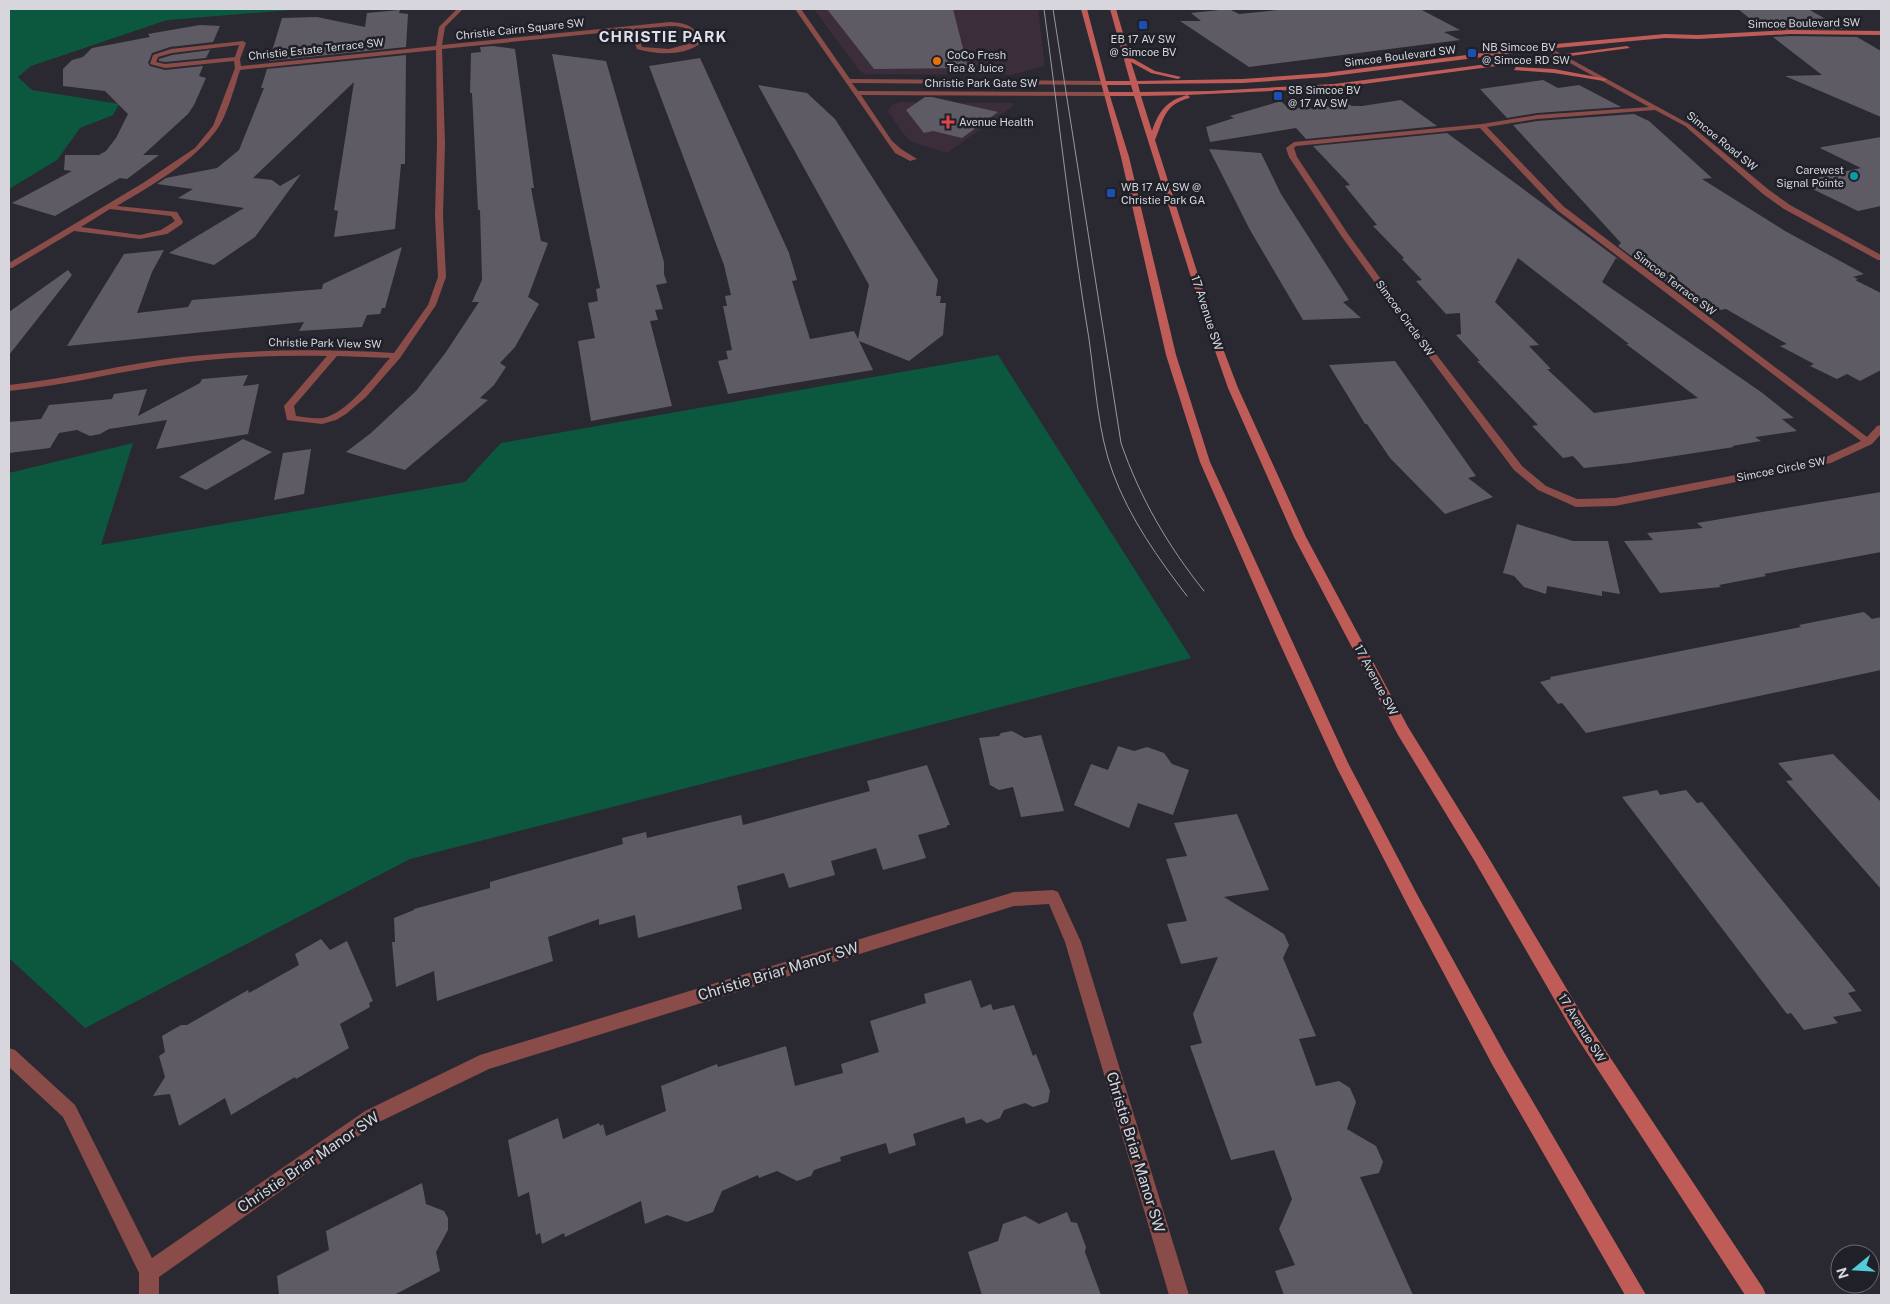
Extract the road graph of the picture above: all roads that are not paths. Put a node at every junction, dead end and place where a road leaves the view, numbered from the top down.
1 (460, 9) edge
2 (798, 9) edge
3 (1084, 9) edge
4 (1112, 9) edge
5 (632, 28) junction
6 (1881, 32) edge
7 (1698, 37) junction
8 (1670, 44) dead end
9 (1545, 47) junction
10 (439, 48) junction
11 (1631, 48) dead end
12 (1562, 57) junction
13 (1128, 58) junction
14 (237, 59) junction
15 (1484, 67) junction
16 (238, 68) junction
17 (1604, 79) junction
18 (849, 81) junction
19 (1208, 81) junction
20 (1134, 83) junction
21 (1105, 88) junction
22 (857, 92) junction
23 (1210, 93) junction
24 (1137, 94) junction
25 (1657, 108) junction
26 (1482, 126) junction
27 (1152, 140) junction
28 (913, 159) dead end
29 (109, 206) junction
30 (72, 228) junction
31 (1881, 258) edge
32 (9, 266) edge
33 (335, 352) junction
34 (397, 356) junction
35 (9, 388) edge
36 (1881, 428) edge
37 (1868, 442) junction
38 (9, 1056) edge
39 (149, 1272) junction
40 (148, 1295) edge
41 (1179, 1295) edge
42 (1636, 1295) edge
43 (1756, 1295) edge

1 - 10 street, Christie Park View SW
2 - 18 street
3 - 21 main road
4 - 13 main road, 17 Avenue SW
5 - 5 street, Christie Cairn Square SW
5 - 10 street, Christie Cairn Square SW
6 - 7 main road, Simcoe Boulevard SW
7 - 8 main road, Simcoe Boulevard SW
7 - 9 main road, Simcoe Boulevard SW
9 - 12 street, Simcoe Road SW
9 - 19 main road, Simcoe Boulevard SW
10 - 16 street, Christie Estate Terrace SW
10 - 34 street, Christie Park View SW
11 - 12 main road, Simcoe Boulevard SW
12 - 15 main road, Simcoe Boulevard SW
12 - 17 street, Simcoe Road SW
13 - 19 main road
13 - 20 main road, 17 Avenue SW
14 - 14 street
14 - 16 street
15 - 17 main road
15 - 23 main road, Simcoe Boulevard SW
16 - 29 street, Christie Estate Terrace SW
17 - 25 street, Simcoe Road SW
18 - 21 street, Christie Park Gate SW
18 - 22 street
19 - 20 main road, Simcoe Boulevard SW
20 - 21 main road, Simcoe Boulevard SW
20 - 24 main road, 17 Avenue SW
21 - 22 street, Christie Park Gate SW
21 - 24 main road, Simcoe Boulevard SW
21 - 42 main road
22 - 28 street
23 - 24 main road, Simcoe Boulevard SW
23 - 27 main road
24 - 27 main road, 17 Avenue SW
25 - 26 street, Simcoe Circle SW
25 - 31 street, Simcoe Road SW
26 - 37 street, Simcoe Terrace SW
26 - 37 street, Simcoe Circle SW
27 - 43 main road, 17 Avenue SW
29 - 30 street, Christie Estate Terrace SW
29 - 30 street
30 - 32 street, Christie Estate Terrace SW
33 - 34 street, Christie Park View SW
33 - 34 street
33 - 35 street, Christie Park View SW
36 - 37 street, Simcoe Circle SW
38 - 39 street
39 - 40 street
39 - 41 street, Christie Briar Manor SW

